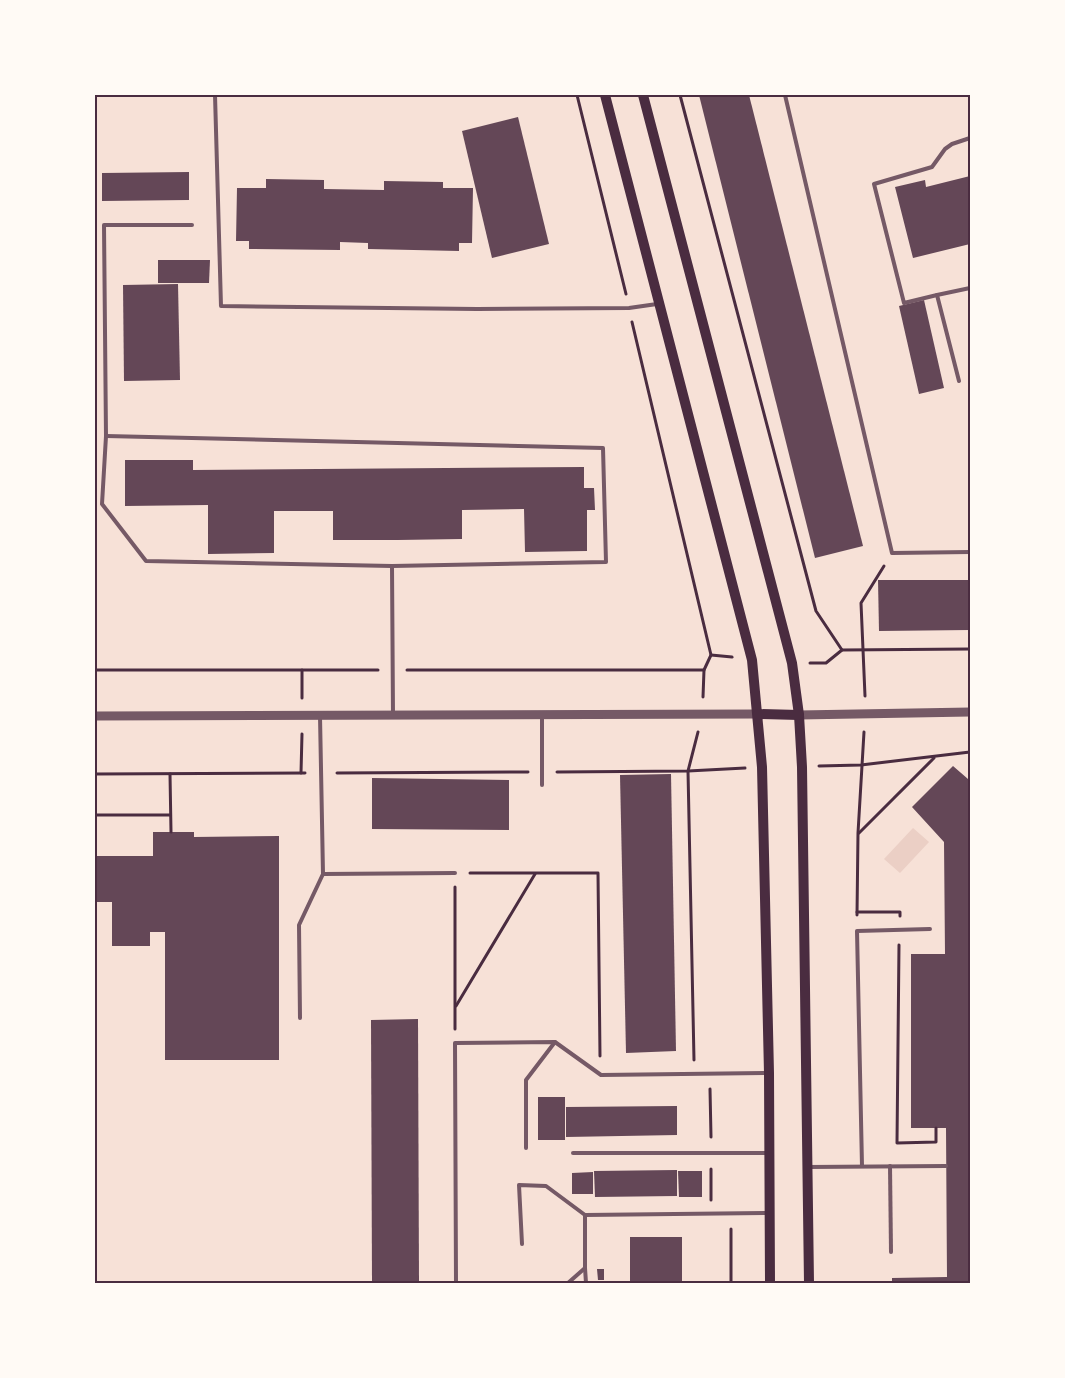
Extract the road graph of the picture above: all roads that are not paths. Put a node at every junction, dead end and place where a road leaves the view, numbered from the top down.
1 (215, 95) edge
2 (605, 95) edge
3 (643, 95) edge
4 (785, 95) edge
5 (970, 138) edge
6 (192, 225) dead end
7 (970, 288) edge
8 (937, 296) junction
9 (659, 304) junction
10 (959, 381) dead end
11 (106, 436) junction
12 (970, 552) edge
13 (392, 566) junction
14 (970, 712) edge
15 (758, 714) junction
16 (800, 714) junction
17 (320, 715) junction
18 (393, 715) junction
19 (542, 715) junction
20 (95, 716) edge
21 (542, 785) dead end
22 (323, 874) junction
23 (455, 874) road end
24 (930, 930) dead end
25 (300, 1018) dead end
26 (555, 1042) junction
27 (769, 1073) junction
28 (526, 1148) dead end
29 (769, 1152) junction
30 (573, 1153) dead end
31 (862, 1166) junction
32 (890, 1166) junction
33 (946, 1166) dead end
34 (808, 1167) junction
35 (770, 1212) junction
36 (585, 1215) junction
37 (522, 1244) dead end
38 (891, 1252) dead end
39 (585, 1268) junction
40 (456, 1283) edge
41 (568, 1283) edge
42 (586, 1283) edge
43 (770, 1283) edge
44 (809, 1283) edge

1 - 9 lane
2 - 9 main road
3 - 16 main road
4 - 12 lane
5 - 8 lane
6 - 11 lane
7 - 8 lane
8 - 10 lane
9 - 15 main road
11 - 13 lane
11 - 13 lane
13 - 18 lane
14 - 16 street
15 - 16 main road
15 - 19 street
15 - 27 main road
16 - 34 main road
17 - 18 street
17 - 20 street
17 - 22 lane
18 - 19 street
19 - 21 lane
22 - 23 lane
22 - 25 lane
24 - 31 lane
26 - 27 lane
26 - 28 lane
26 - 40 lane
27 - 29 main road
29 - 30 lane
29 - 35 main road
31 - 32 lane
31 - 34 lane
32 - 33 lane
32 - 38 lane
34 - 44 main road
35 - 36 lane
35 - 43 main road
36 - 37 lane
36 - 39 lane
39 - 41 lane
39 - 42 lane

